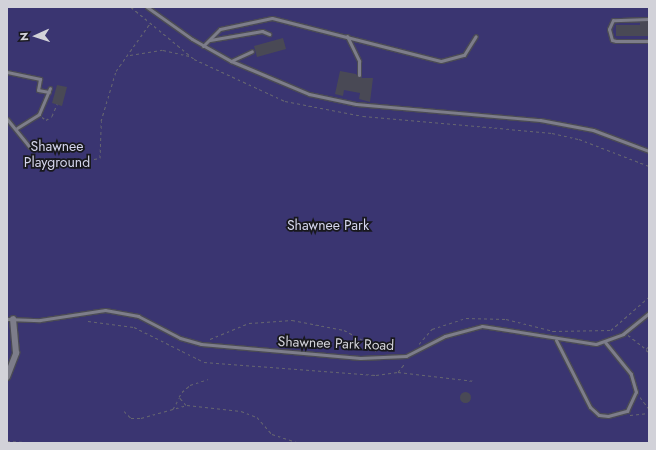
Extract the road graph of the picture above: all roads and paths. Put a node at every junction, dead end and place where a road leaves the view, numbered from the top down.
1 (148, 7) edge
2 (649, 19) edge
3 (152, 22) dead end
4 (268, 34) dead end
5 (347, 36) junction
6 (476, 36) dead end
7 (210, 40) junction
8 (649, 41) edge
9 (203, 46) junction
10 (252, 51) dead end
11 (129, 56) junction
12 (190, 56) dead end
13 (231, 61) junction
14 (7, 72) edge
15 (359, 75) dead end
16 (50, 88) dead end
17 (49, 92) junction
18 (57, 104) dead end
19 (40, 114) junction
20 (7, 119) edge
21 (17, 128) junction
22 (30, 148) dead end
23 (649, 151) edge
24 (94, 159) dead end
25 (649, 297) edge
26 (649, 313) edge
27 (10, 319) edge
28 (88, 321) dead end
29 (611, 330) junction
30 (615, 331) dead end
31 (631, 337) dead end
32 (556, 340) junction
33 (605, 342) junction
34 (201, 344) junction
35 (649, 346) edge
36 (416, 347) dead end
37 (646, 349) junction
38 (649, 352) edge
39 (381, 358) junction
40 (405, 363) dead end
41 (398, 372) junction
42 (7, 377) edge
43 (208, 379) dead end
44 (474, 381) dead end
45 (635, 388) junction
46 (180, 397) junction
47 (187, 405) junction
48 (649, 409) edge
49 (172, 410) junction
50 (124, 411) dead end
51 (649, 413) edge
52 (620, 414) junction
53 (7, 441) edge
54 (40, 443) edge
55 (299, 443) edge
56 (442, 443) edge
57 (480, 443) edge

1 - 9 lane
2 - 8 lane
3 - 11 path
4 - 7 lane
5 - 6 lane
5 - 7 lane
5 - 15 lane
7 - 9 lane
9 - 13 lane
10 - 13 lane
11 - 12 path
11 - 24 path
13 - 23 lane
14 - 17 lane
16 - 17 lane
17 - 19 lane
18 - 19 path
19 - 21 lane
20 - 21 lane
21 - 22 lane
25 - 29 path
26 - 33 lane, Shawnee Park Road
27 - 34 lane, Shawnee Park Road
27 - 42 street, Shawnee Park Road
28 - 41 path
29 - 30 path
29 - 36 path
31 - 37 path
32 - 33 lane, Shawnee Park Road
32 - 39 lane, Shawnee Park Road
32 - 52 lane
33 - 45 lane
34 - 39 lane, Shawnee Park Road
34 - 39 path
35 - 37 path
37 - 38 path
40 - 41 path
41 - 44 path
43 - 46 path
45 - 48 path
45 - 52 lane
46 - 47 path
46 - 49 path
47 - 49 path
47 - 55 path
49 - 50 path
51 - 52 path
53 - 54 path
56 - 57 path

